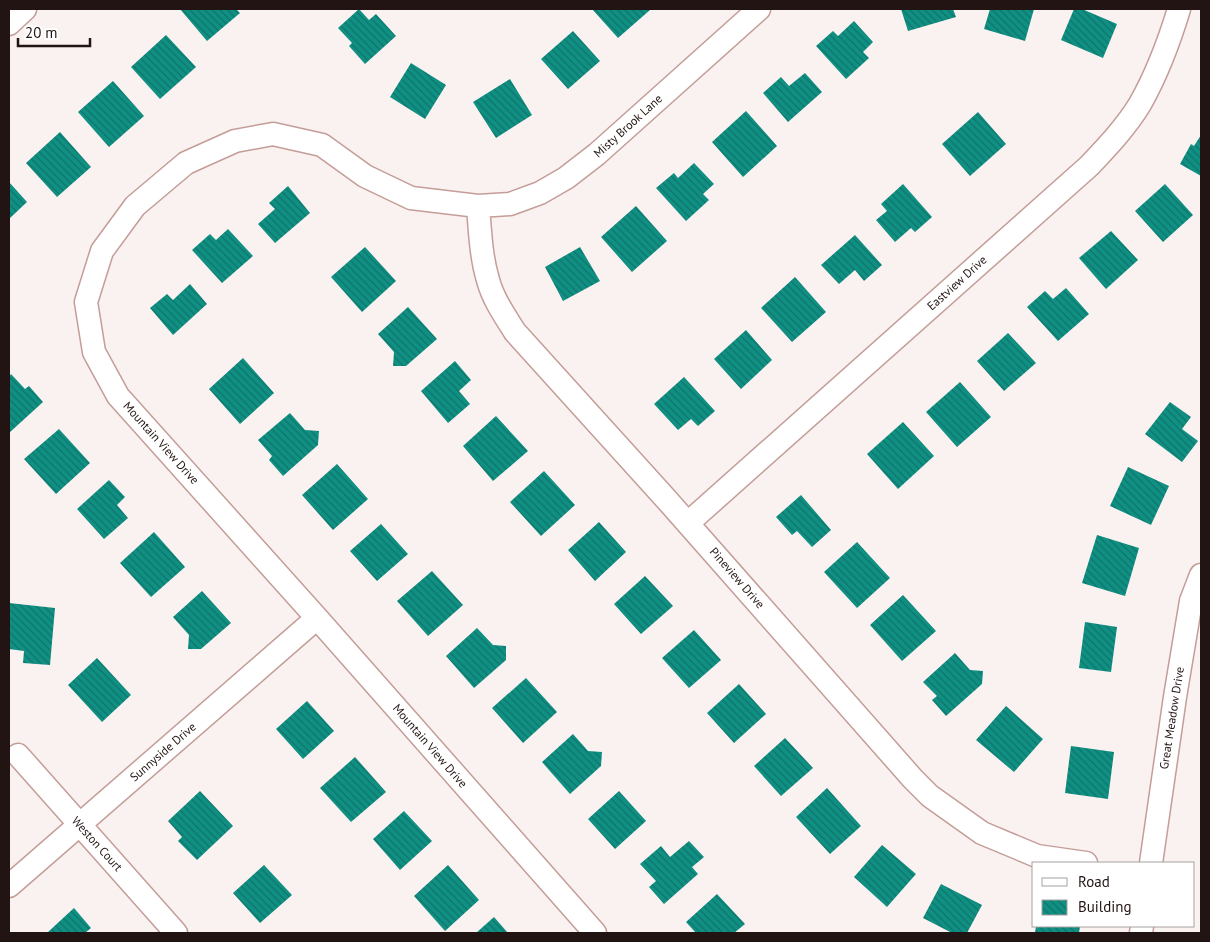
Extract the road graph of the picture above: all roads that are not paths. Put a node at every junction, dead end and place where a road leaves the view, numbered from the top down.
1 (25, 9) edge
2 (759, 9) edge
3 (1179, 9) edge
4 (9, 24) edge
5 (478, 206) junction
6 (688, 523) junction
7 (1201, 575) edge
8 (318, 618) junction
9 (18, 755) dead end
10 (80, 825) junction
11 (1079, 862) edge
12 (1151, 862) edge
13 (9, 886) edge
14 (176, 933) edge
15 (595, 933) edge

1 - 4 street
2 - 5 street, Misty Brook Lane
3 - 6 street, Eastview Drive
5 - 6 street, Pineview Drive
5 - 8 street, Mountain View Drive
6 - 11 street, Pineview Drive
7 - 12 street, Great Meadow Drive
8 - 10 street, Sunnyside Drive
8 - 15 street, Mountain View Drive
9 - 10 street, Weston Court
10 - 13 street, Sunnyside Drive
10 - 14 street, Weston Court

